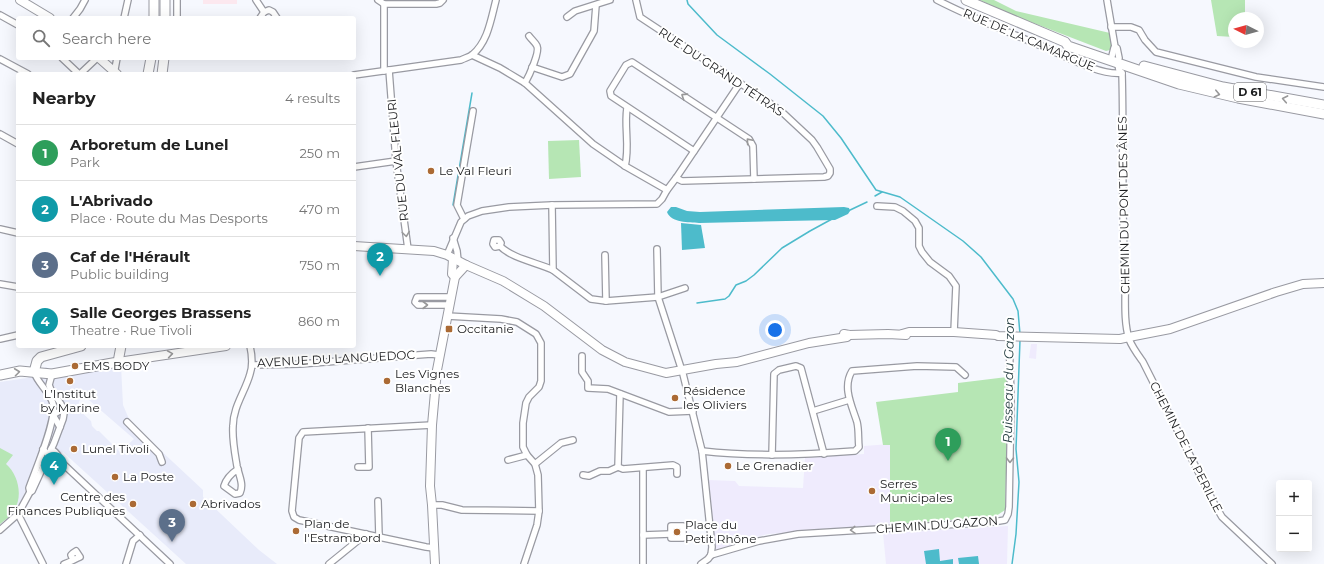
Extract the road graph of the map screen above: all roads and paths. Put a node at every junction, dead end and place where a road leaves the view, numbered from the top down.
1 (85, 0) edge
2 (128, 0) edge
3 (154, 0) edge
4 (165, 0) edge
5 (177, 0) edge
6 (256, 0) edge
7 (378, 0) edge
8 (443, 0) edge
9 (496, 0) edge
10 (610, 0) edge
11 (636, 0) edge
12 (937, 0) edge
13 (966, 0) edge
14 (1107, 0) edge
15 (25, 1) edge
16 (384, 4) junction
17 (596, 5) junction
18 (264, 12) junction
19 (0, 15) edge
20 (47, 16) edge
21 (75, 16) edge
22 (124, 16) edge
23 (154, 16) edge
24 (165, 16) edge
25 (177, 16) edge
26 (261, 16) edge
27 (276, 16) edge
28 (568, 17) dead end
29 (16, 24) edge
30 (1111, 27) junction
31 (529, 36) dead end
32 (472, 55) junction
33 (0, 59) edge
34 (64, 60) edge
35 (96, 60) edge
36 (100, 60) edge
37 (117, 60) edge
38 (151, 60) edge
39 (164, 60) edge
40 (1119, 61) junction
41 (532, 67) junction
42 (387, 71) junction
43 (24, 72) edge
44 (78, 72) edge
45 (82, 72) edge
46 (114, 72) edge
47 (115, 72) edge
48 (148, 72) edge
49 (162, 72) edge
50 (356, 75) edge
51 (740, 82) junction
52 (525, 83) junction
53 (1324, 87) edge
54 (1324, 105) edge
55 (627, 108) junction
56 (473, 111) dead end
57 (1324, 114) edge
58 (716, 117) junction
59 (0, 134) edge
60 (16, 143) edge
61 (694, 151) junction
62 (396, 160) junction
63 (625, 166) junction
64 (356, 167) edge
65 (676, 178) junction
66 (754, 179) junction
67 (667, 190) junction
68 (552, 205) junction
69 (877, 206) dead end
70 (464, 219) junction
71 (0, 229) edge
72 (16, 233) edge
73 (453, 238) junction
74 (356, 246) edge
75 (500, 246) dead end
76 (408, 249) junction
77 (657, 249) dead end
78 (605, 256) dead end
79 (456, 260) junction
80 (553, 270) junction
81 (454, 277) junction
82 (0, 284) edge
83 (1324, 284) edge
84 (16, 287) edge
85 (685, 288) dead end
86 (658, 297) junction
87 (450, 301) junction
88 (606, 301) junction
89 (447, 316) junction
90 (16, 335) edge
91 (954, 335) junction
92 (1011, 337) junction
93 (1129, 337) junction
94 (0, 339) edge
95 (70, 348) edge
96 (121, 348) edge
97 (212, 348) edge
98 (250, 348) edge
99 (440, 355) junction
100 (582, 356) dead end
101 (118, 362) junction
102 (252, 365) junction
103 (682, 370) junction
104 (34, 372) junction
105 (52, 374) junction
106 (0, 375) edge
107 (965, 375) dead end
108 (620, 394) junction
109 (849, 400) junction
110 (64, 409) junction
111 (693, 411) junction
112 (813, 411) junction
113 (53, 415) junction
114 (127, 422) dead end
115 (432, 425) junction
116 (60, 427) junction
117 (368, 428) junction
118 (572, 440) dead end
119 (51, 449) junction
120 (43, 450) junction
121 (702, 451) junction
122 (824, 454) junction
123 (48, 455) junction
124 (527, 455) junction
125 (772, 455) junction
126 (508, 460) dead end
127 (60, 461) junction
128 (162, 462) dead end
129 (535, 464) junction
130 (358, 467) dead end
131 (618, 467) junction
132 (643, 468) junction
133 (238, 469) dead end
134 (677, 474) dead end
135 (583, 476) dead end
136 (30, 492) junction
137 (378, 500) dead end
138 (432, 505) junction
139 (539, 511) junction
140 (18, 514) junction
141 (0, 530) edge
142 (366, 534) junction
143 (671, 534) dead end
144 (140, 535) junction
145 (643, 535) junction
146 (379, 536) junction
147 (434, 548) junction
148 (711, 555) junction
149 (73, 560) dead end
150 (43, 564) edge
151 (64, 564) edge
152 (126, 564) edge
153 (170, 564) edge
154 (329, 564) edge
155 (435, 564) edge
156 (524, 564) edge
157 (643, 564) edge
158 (701, 564) edge
159 (1272, 564) edge

1 - 21 street
2 - 22 street
3 - 23 main road
4 - 24 main road
5 - 25 street
6 - 18 street
7 - 16 street
8 - 16 street
9 - 32 street
10 - 17 street
11 - 51 street, RUE DU GRAND TÉTRAS
12 - 40 street, RUE DE LA CAMARGUE
13 - 40 main road, D 61
14 - 30 street, CHEMIN DU PONT DES ÂNES
15 - 20 street
16 - 42 street, RUE DU VAL FLEURI
17 - 28 street
17 - 41 street
18 - 26 street
18 - 27 street
19 - 29 street
30 - 40 street, CHEMIN DU PONT DES ÂNES
30 - 53 street
31 - 41 street
32 - 42 street
32 - 52 street
33 - 43 street
34 - 44 street
35 - 45 street
36 - 46 street
37 - 47 street
38 - 48 main road
39 - 49 main road
54 -> 40 main road, D 61
40 -> 57 main road, D 61
40 - 93 street, CHEMIN DU PONT DES ÂNES
41 - 52 street
42 - 50 street
42 - 62 street, RUE DU VAL FLEURI
51 - 58 street
51 - 66 street, RUE DU GRAND TÉTRAS
52 - 63 street
58 -> 55 street
55 - 61 street
55 - 63 street
56 - 70 street
58 - 61 street
66 -> 58 street
59 - 60 street
61 - 65 street
62 - 64 street
62 -> 76 street, RUE DU VAL FLEURI
63 - 67 street
65 - 66 street, RUE DU GRAND TÉTRAS
65 - 67 street
67 - 68 street
68 - 70 street
68 - 80 street
69 - 91 street
70 - 73 street
71 - 72 street
73 - 79 street
73 - 79 street
74 - 76 street
75 - 80 street
76 - 79 street
77 - 86 street
78 - 88 street
79 - 81 street
79 - 81 street
79 - 103 street
80 - 88 street
81 - 87 street
82 - 84 street
83 - 93 street
85 - 86 street
86 - 88 street
86 - 103 street
87 -> 87 street
87 - 89 street
89 - 99 street
89 - 124 street
90 - 94 street
91 - 92 street
91 - 103 street
92 - 93 street
92 -> 148 street, CHEMIN DU GAZON
93 - 159 street, CHEMIN DE LA PERILLE
95 - 104 main road
96 - 101 main road
101 -> 97 street
98 - 102 street, AVENUE DU LANGUEDOC
99 - 102 street, AVENUE DU LANGUEDOC
99 - 115 street
100 - 108 street
101 - 105 main road
102 - 133 street
103 - 111 street
104 - 105 main road
106 -> 104 main road
104 - 113 street
105 - 110 street
107 - 109 street
108 - 111 street
108 - 131 street
109 - 112 street
109 - 122 street
110 - 113 street
110 - 116 street
111 - 121 street
112 - 122 street
112 - 125 street
113 - 116 street
113 - 120 street
114 - 128 street
115 - 117 street
115 - 138 street
116 - 119 street
117 - 130 street
117 - 142 street
118 - 129 street
119 - 120 street
119 - 123 street
119 - 127 street
120 - 123 street
120 - 136 street
121 - 125 street
121 - 148 street
122 - 125 street
123 - 127 street
123 - 136 street
124 - 126 street
124 - 129 street
127 - 144 street
129 - 139 street
131 - 132 street
131 - 135 street
132 - 134 street
132 - 145 street
136 - 140 street
137 - 146 street
138 - 139 street
138 - 147 street
139 - 156 street
140 - 141 street
140 - 150 street
142 - 146 street
142 - 154 street
143 - 145 street
144 - 152 street
144 - 153 street
145 - 157 street
146 - 147 street
147 - 155 street
148 - 158 street
149 - 151 street

